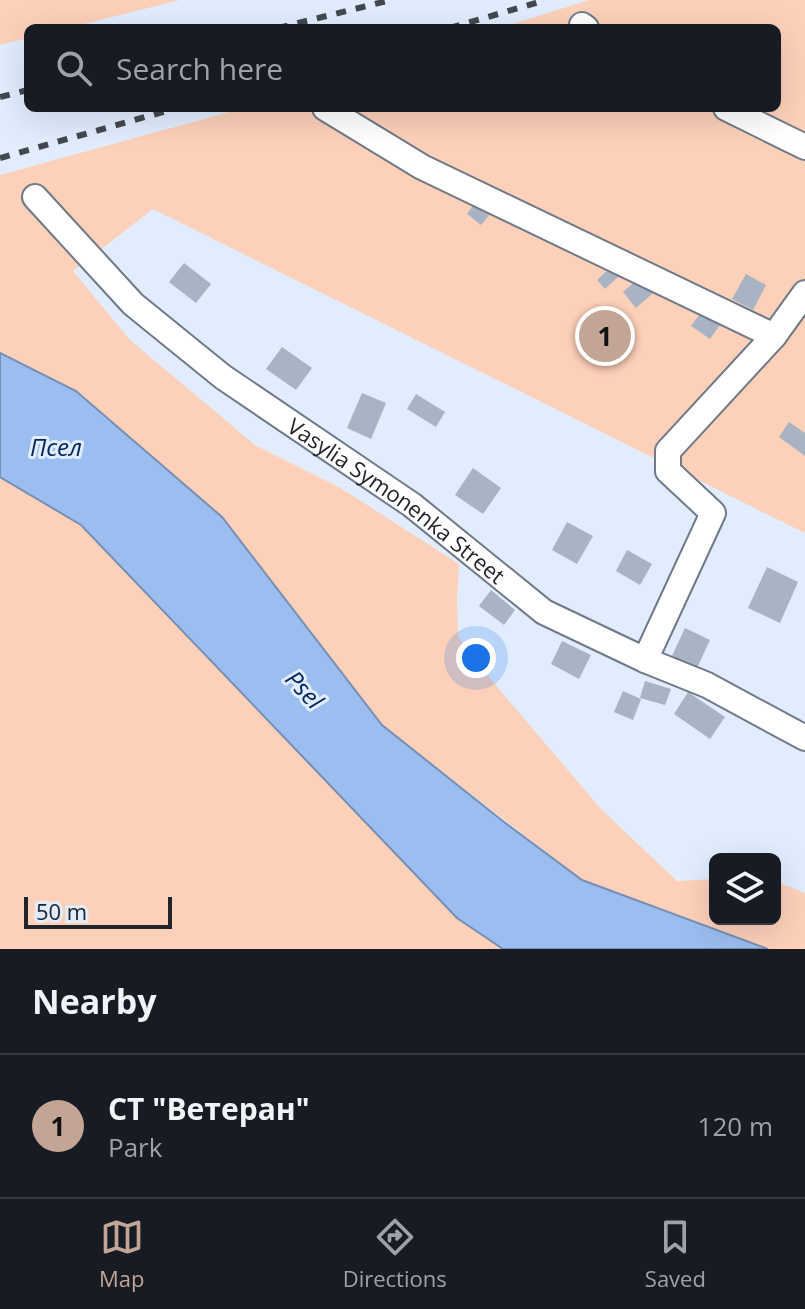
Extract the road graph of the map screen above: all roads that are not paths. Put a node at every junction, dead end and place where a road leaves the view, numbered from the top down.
1 (332, 112) edge
2 (734, 112) edge
3 (805, 147) edge
4 (35, 197) dead end
5 (805, 293) edge
6 (789, 327) edge
7 (645, 660) junction
8 (805, 738) edge

1 - 6 street
2 - 3 street
4 - 7 street, Vasylia Symonenka Street
5 - 6 street
6 - 7 street
7 - 8 street, Vasylia Symonenka Street

